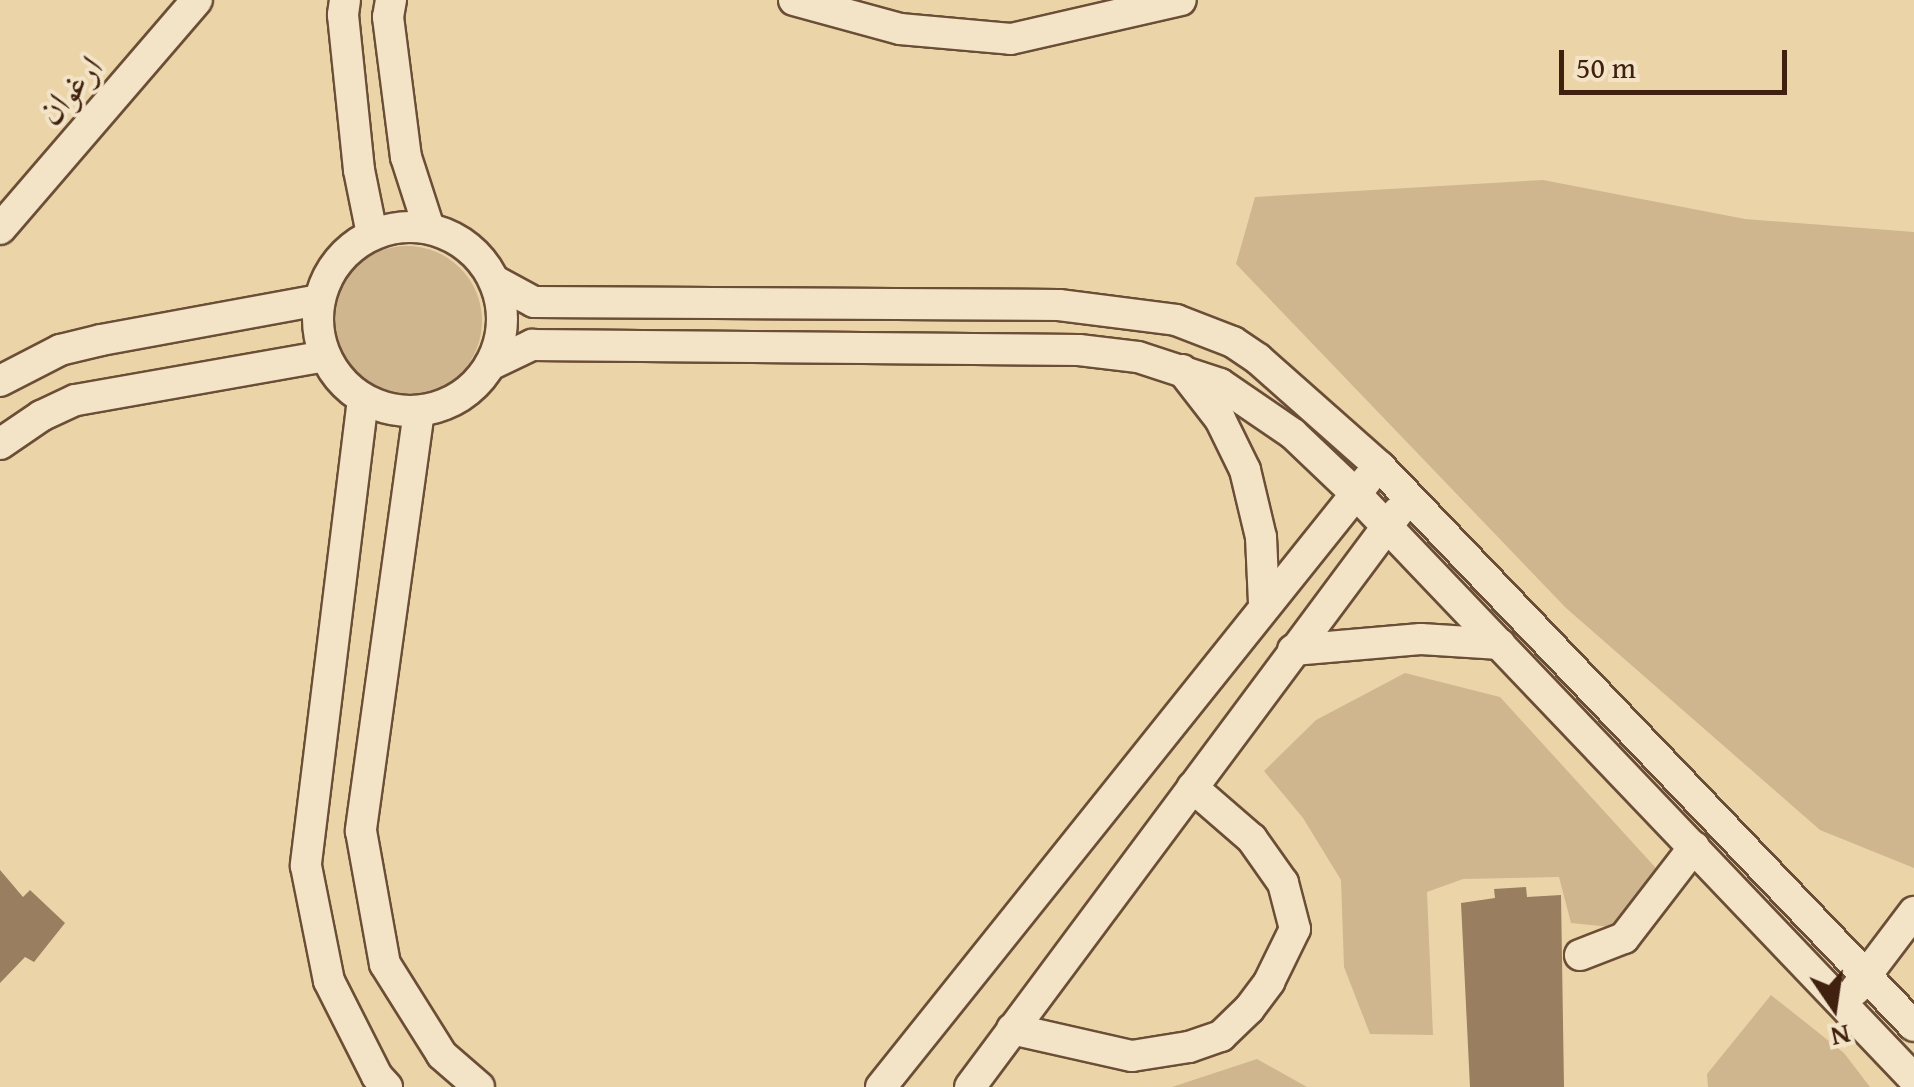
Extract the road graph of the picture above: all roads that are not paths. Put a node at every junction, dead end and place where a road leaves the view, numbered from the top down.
1 (196, 0) edge
2 (346, 0) edge
3 (391, 0) edge
4 (794, 0) edge
5 (1180, 0) edge
6 (429, 228) junction
7 (0, 230) edge
8 (372, 234) junction
9 (495, 281) junction
10 (319, 300) junction
11 (325, 356) junction
12 (490, 365) junction
13 (1182, 370) junction
14 (0, 380) edge
15 (363, 398) junction
16 (419, 410) junction
17 (0, 444) edge
18 (1380, 467) junction
19 (1354, 492) junction
20 (1408, 497) junction
21 (1388, 527) junction
22 (1264, 603) junction
23 (1500, 644) junction
24 (1293, 650) junction
25 (1192, 787) junction
26 (1694, 847) junction
27 (1914, 912) edge
28 (1580, 955) dead end
29 (1867, 977) junction
30 (1842, 1003) junction
31 (1914, 1026) edge
32 (1012, 1029) junction
33 (1914, 1079) edge
34 (387, 1087) edge
35 (479, 1087) edge
36 (881, 1087) edge
37 (970, 1087) edge

1 - 7 street, ارغوان
2 - 8 street
3 - 6 street
4 - 5 street
6 - 8 street
6 - 9 street
8 - 10 street
9 - 12 street
9 - 18 street
10 - 11 street
10 - 14 street
11 - 15 street
11 - 17 street
12 - 13 street
12 - 16 street
13 - 19 street
13 - 22 street
15 - 16 street
15 - 34 street
16 - 35 street
18 - 19 street
18 - 20 street
19 - 21 street
19 - 22 street
20 - 21 street
20 - 29 street
21 - 23 street
21 - 24 street
22 - 36 street
23 - 24 street
23 - 26 street
24 - 25 street
25 - 32 street
25 - 32 street
26 - 28 street
26 - 30 street
27 - 29 street
29 - 30 street
29 - 31 street
30 - 33 street
32 - 37 street

